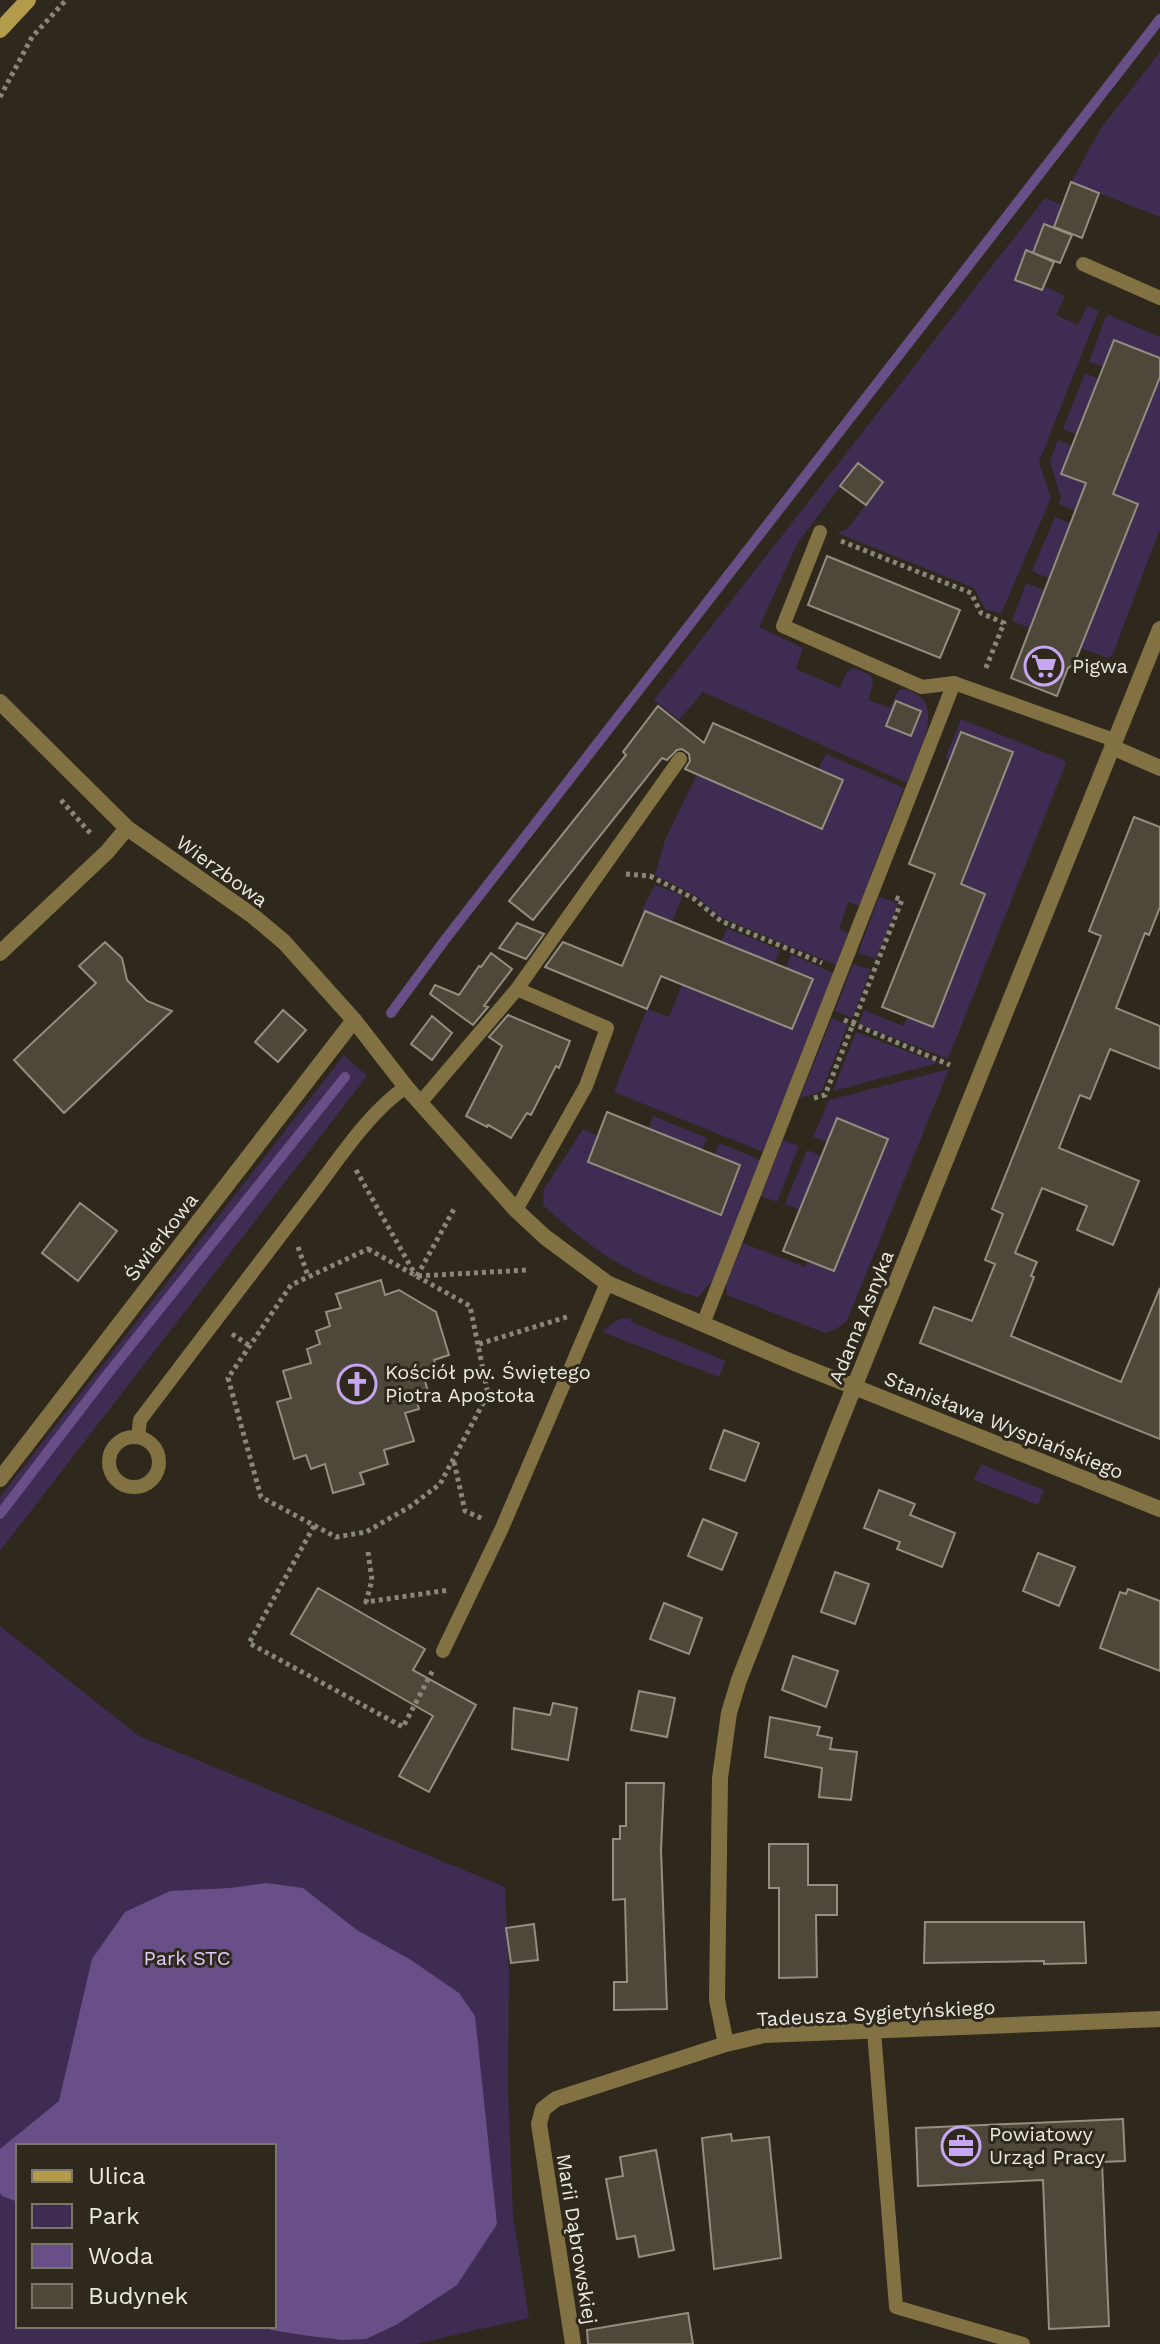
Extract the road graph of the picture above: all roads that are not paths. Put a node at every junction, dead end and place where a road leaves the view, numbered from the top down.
1 (28, 0) edge
2 (0, 30) edge
3 (1083, 264) dead end
4 (1160, 298) edge
5 (820, 532) road end
6 (1160, 629) edge
7 (954, 683) junction
8 (0, 702) edge
9 (1113, 744) junction
10 (680, 759) dead end
11 (1160, 768) edge
12 (127, 828) junction
13 (0, 953) edge
14 (517, 989) junction
15 (354, 1020) junction
16 (406, 1087) junction
17 (420, 1103) junction
18 (516, 1210) junction
19 (607, 1283) junction
20 (703, 1324) junction
21 (854, 1387) junction
22 (138, 1437) dead end
23 (0, 1479) edge
24 (1160, 1509) edge
25 (443, 1651) road end
26 (1160, 2019) edge
27 (874, 2031) junction
28 (726, 2044) junction
29 (541, 2141) joint
30 (573, 2344) edge
31 (1023, 2344) edge

1 - 2 main road
3 - 4 lane
5 - 7 lane
6 - 9 street, Adama Asnyka
7 - 9 lane
7 - 20 lane
8 - 12 street, Wierzbowa
9 - 11 street
9 - 21 street, Adama Asnyka
10 - 14 lane
12 - 13 street
12 - 15 street, Wierzbowa
14 - 17 lane
14 - 18 lane
15 - 16 street, Wierzbowa
15 - 23 street, Świerkowa
16 - 17 street, Stanisława Wyspiańskiego
16 - 22 lane
17 - 18 street, Stanisława Wyspiańskiego
18 - 19 street, Stanisława Wyspiańskiego
19 - 20 street, Stanisława Wyspiańskiego
19 - 25 lane
20 - 21 street, Stanisława Wyspiańskiego
21 - 24 street, Stanisława Wyspiańskiego
21 - 28 street, Adama Asnyka
26 - 27 street, Tadeusza Sygietyńskiego
27 - 28 street, Tadeusza Sygietyńskiego
27 - 31 lane
28 - 29 street, Tadeusza Sygietyńskiego
29 - 30 street, Marii Dąbrowskiej

